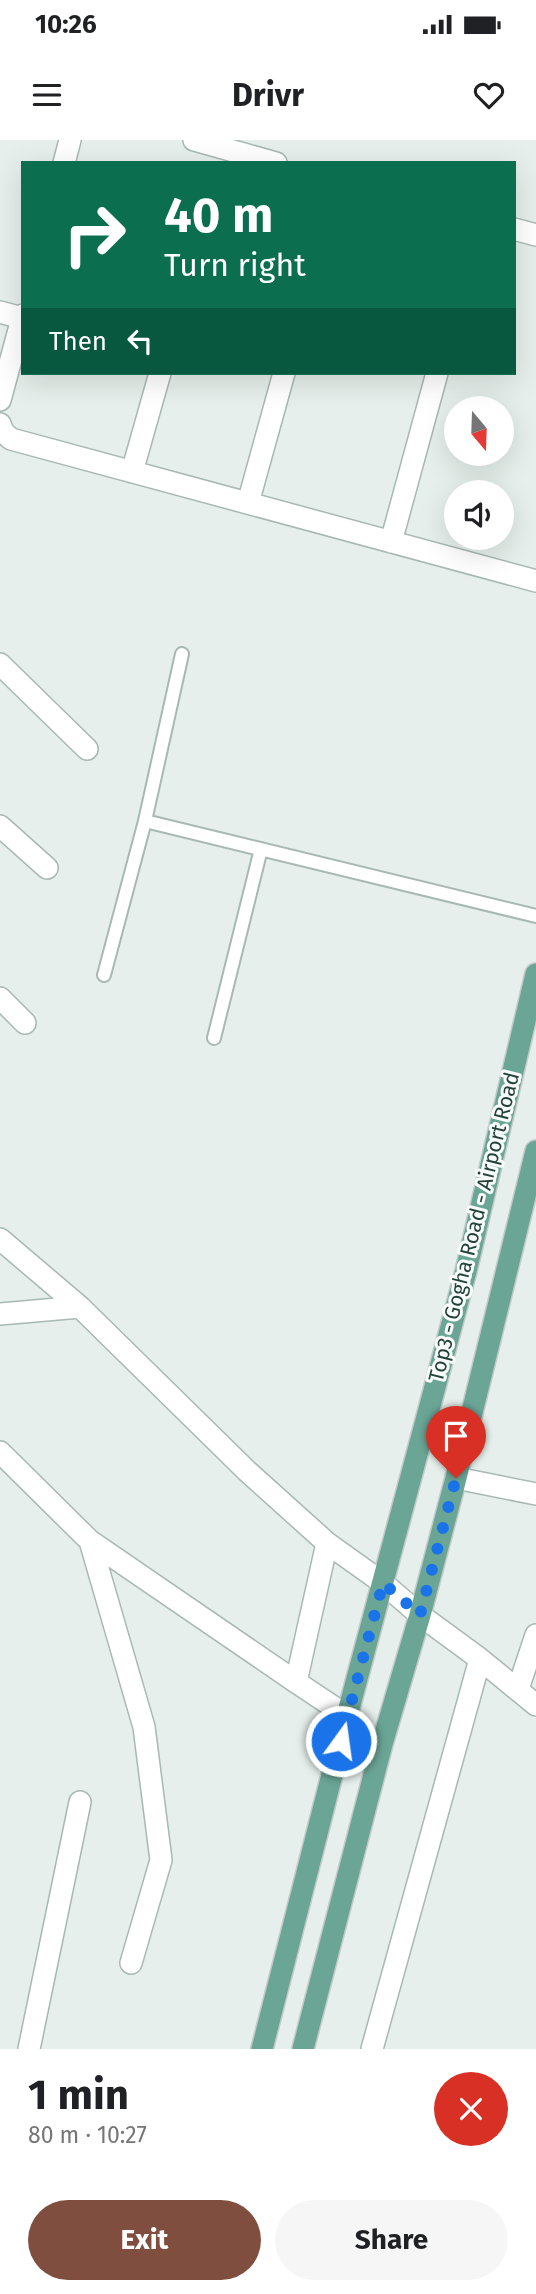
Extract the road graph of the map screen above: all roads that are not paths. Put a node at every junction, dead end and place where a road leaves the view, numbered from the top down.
1 (70, 140) edge
2 (194, 140) edge
3 (220, 155) edge
4 (65, 161) edge
5 (262, 161) edge
6 (516, 230) edge
7 (536, 235) edge
8 (0, 312) edge
9 (21, 317) edge
10 (21, 321) edge
11 (159, 375) edge
12 (283, 375) edge
13 (436, 375) edge
14 (0, 400) edge
15 (0, 424) edge
16 (132, 472) junction
17 (248, 503) junction
18 (391, 542) junction
19 (536, 581) edge
20 (182, 654) dead end
21 (4, 677) edge
22 (87, 749) dead end
23 (145, 821) junction
24 (0, 826) edge
25 (261, 849) junction
26 (47, 869) dead end
27 (536, 916) edge
28 (536, 974) edge
29 (104, 975) dead end
30 (0, 998) edge
31 (25, 1023) dead end
32 (214, 1038) dead end
33 (536, 1151) edge
34 (0, 1239) edge
35 (80, 1307) junction
36 (0, 1314) edge
37 (0, 1452) edge
38 (456, 1478) junction
39 (536, 1494) edge
40 (90, 1541) junction
41 (327, 1543) junction
42 (383, 1583) junction
43 (420, 1615) junction
44 (536, 1635) edge
45 (480, 1658) junction
46 (296, 1682) junction
47 (518, 1689) junction
48 (536, 1705) edge
49 (347, 1716) junction
50 (80, 1802) dead end
51 (131, 1963) dead end
52 (29, 2049) edge
53 (262, 2049) edge
54 (303, 2049) edge
55 (372, 2049) edge

1 - 4 street
2 - 3 street
3 - 5 street
6 - 7 street
8 - 9 street
10 - 14 street
11 - 16 street
12 - 17 street
13 - 18 street
15 - 16 street
16 - 17 street
17 - 18 street
18 - 19 street
20 - 23 lane
21 - 22 street
23 - 25 lane
23 - 29 lane
24 - 26 street
25 - 27 lane
25 - 32 lane
28 - 42 main road, Top3 - Gogha Road - Airport Road
30 - 31 street
33 - 38 main road
34 - 35 street
35 - 36 street
35 - 41 street
37 - 40 street
38 - 39 street
38 - 43 main road
40 - 46 street
40 - 51 street
41 - 42 street
41 - 46 street
42 - 43 street
42 - 49 main road, Top3 - Gogha Road - Airport Road
43 - 45 street
43 - 54 main road
44 - 47 street
45 - 47 street
45 - 55 street
46 - 49 street
47 - 48 street
49 - 53 main road, Top3 - Gogha Road - Airport Road
50 - 52 street

